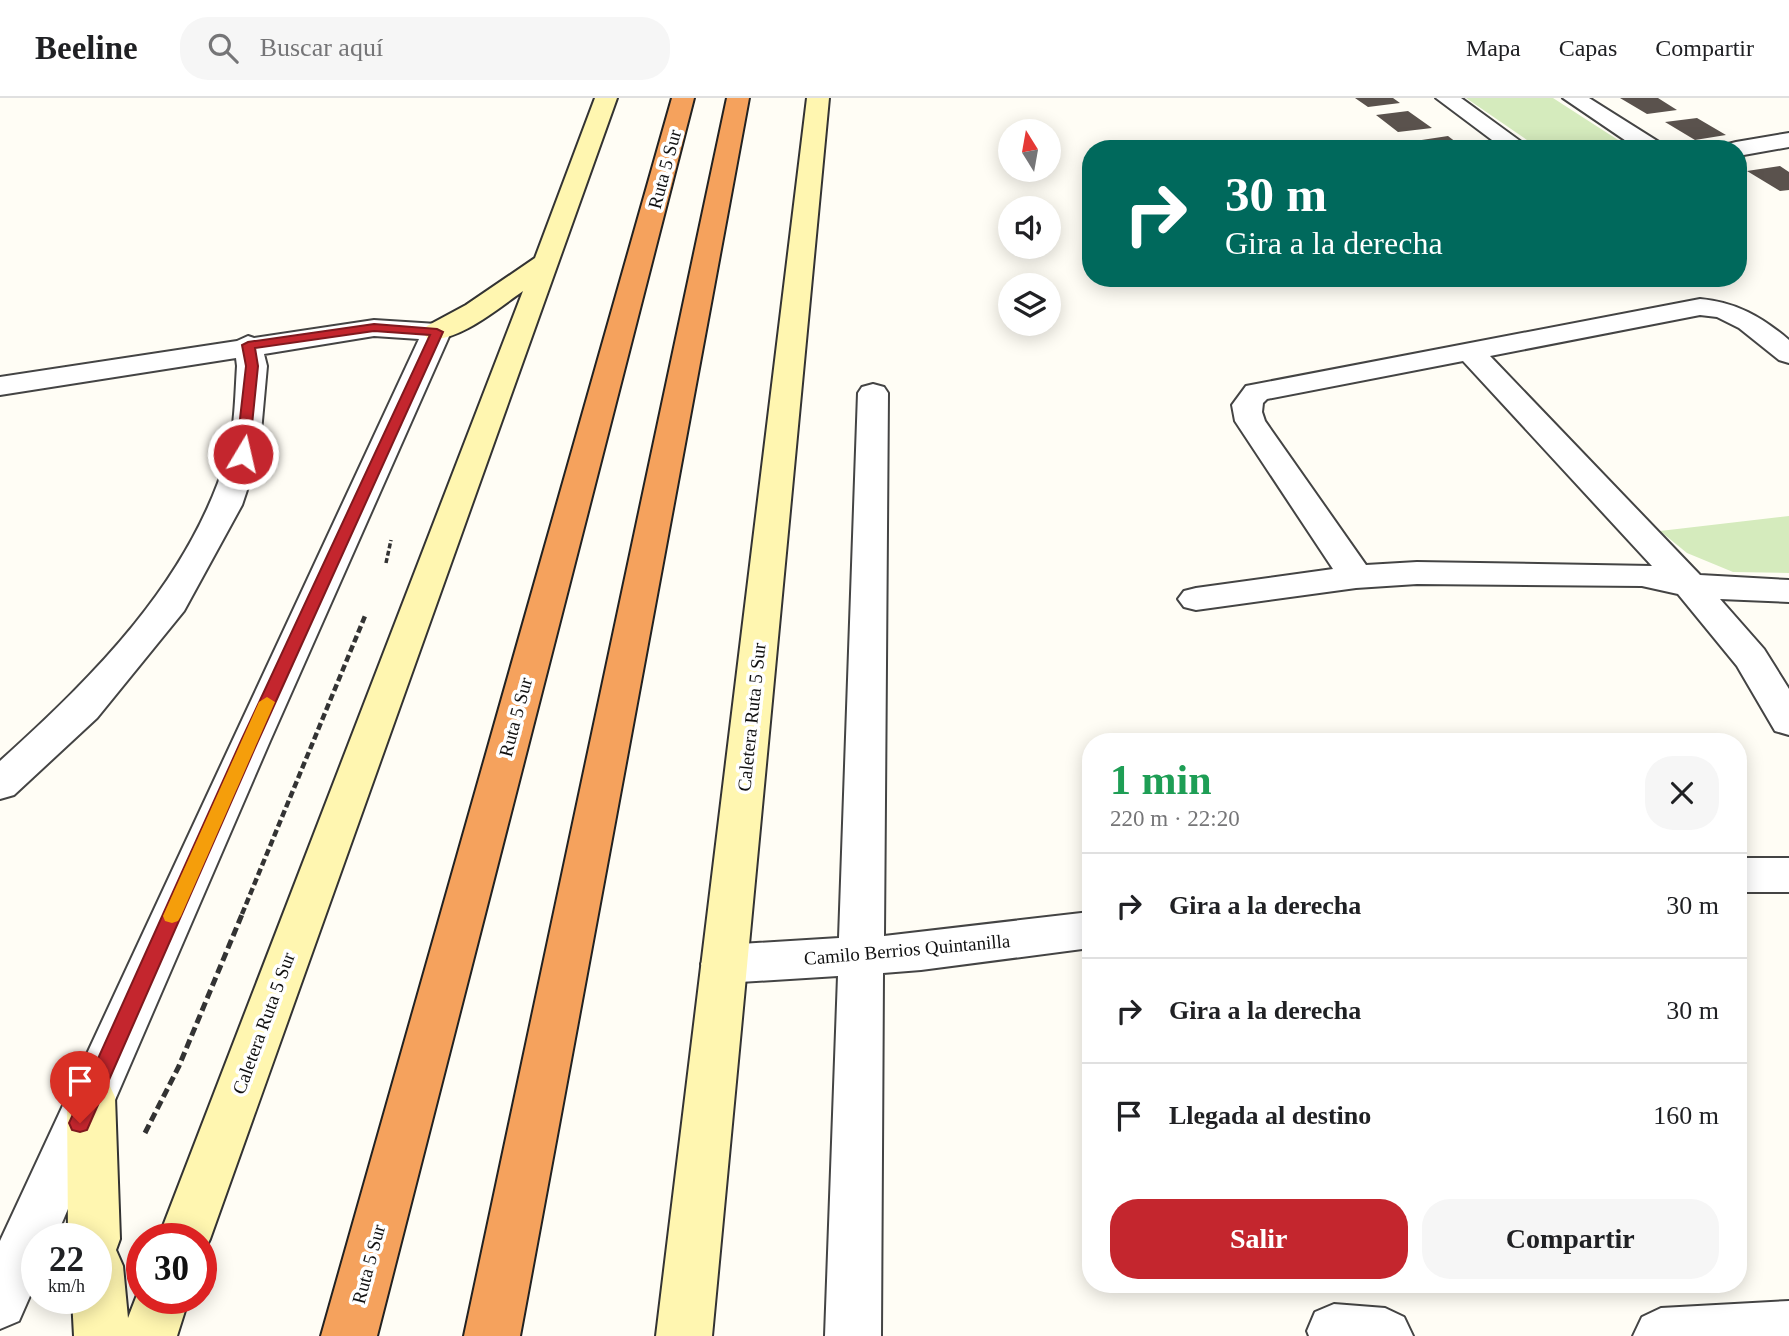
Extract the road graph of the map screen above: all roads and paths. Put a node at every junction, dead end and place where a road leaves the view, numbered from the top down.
1 (606, 98) edge
2 (683, 98) edge
3 (738, 98) edge
4 (818, 98) edge
5 (1447, 98) edge
6 (1574, 98) edge
7 (1507, 140) edge
8 (1640, 140) edge
9 (1789, 141) edge
10 (1747, 147) edge
11 (547, 262) junction
12 (437, 332) junction
13 (248, 345) junction
14 (1469, 351) junction
15 (1789, 354) edge
16 (0, 386) edge
17 (873, 393) dead end
18 (393, 536) dead end
19 (384, 570) dead end
20 (1356, 577) junction
21 (1690, 586) junction
22 (1789, 591) edge
23 (1196, 599) dead end
24 (369, 608) dead end
25 (1789, 721) edge
26 (0, 784) edge
27 (1747, 875) edge
28 (1789, 875) edge
29 (1082, 931) edge
30 (861, 955) junction
31 (724, 964) junction
32 (91, 1097) junction
33 (141, 1139) dead end
34 (94, 1223) edge
35 (190, 1223) edge
36 (0, 1302) edge
37 (100, 1314) edge
38 (157, 1314) edge
39 (1789, 1328) edge
40 (102, 1336) edge
41 (149, 1336) edge
42 (349, 1336) edge
43 (492, 1336) edge
44 (684, 1336) edge
45 (853, 1336) edge
46 (1661, 1336) edge

1 - 11 main road, Caletera Ruta 5 Sur
2 - 42 highway, Ruta 5 Sur
3 - 43 highway
4 - 31 main road, Caletera Ruta 5 Sur
5 - 7 street
6 - 8 street
9 - 10 street
11 - 12 main road
11 - 35 main road, Caletera Ruta 5 Sur
12 - 13 street
12 - 32 street
13 - 16 street
13 - 26 street
14 - 15 street
14 - 20 street
14 - 21 street
17 - 30 street
18 - 19 path
20 - 21 street
20 - 23 street
21 - 22 street
21 - 25 street
24 - 33 path
27 - 28 street
29 - 30 street, Camilo Berrios Quintanilla
30 - 31 street, Camilo Berrios Quintanilla
30 - 45 street
31 - 44 main road, Caletera Ruta 5 Sur
32 - 34 main road
32 - 36 street
37 - 40 main road
38 - 41 main road
39 - 46 street

